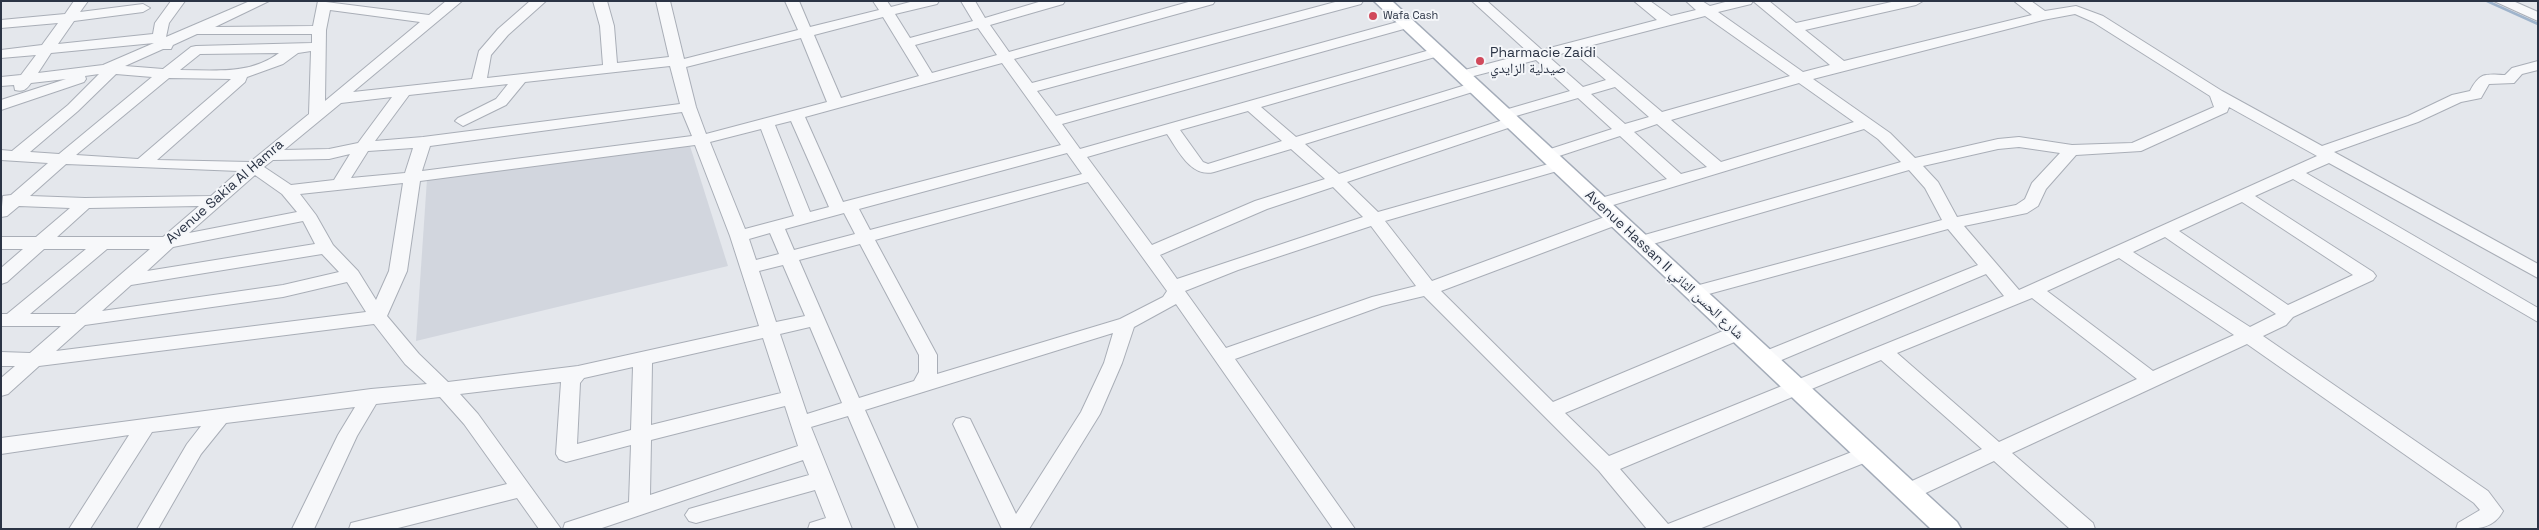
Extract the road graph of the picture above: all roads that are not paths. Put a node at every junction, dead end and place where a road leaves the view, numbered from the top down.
1 (81, 1) edge
2 (178, 1) edge
3 (230, 1) edge
4 (262, 1) edge
5 (455, 1) edge
6 (539, 1) edge
7 (600, 1) edge
8 (663, 1) edge
9 (792, 1) edge
10 (932, 1) edge
11 (968, 1) edge
12 (1058, 1) edge
13 (1208, 1) edge
14 (1356, 1) edge
15 (1382, 1) edge
16 (1479, 1) edge
17 (1641, 1) edge
18 (1693, 1) edge
19 (1746, 1) edge
20 (1760, 1) edge
21 (1916, 1) edge
22 (2021, 1) edge
23 (2501, 1) edge
24 (2515, 1) edge
25 (324, 3) edge
26 (145, 4) edge
27 (883, 7) edge
28 (1705, 11) junction
29 (2538, 11) edge
30 (225, 16) junction
31 (2043, 16) junction
32 (2538, 17) edge
33 (68, 18) junction
34 (433, 20) junction
35 (1668, 21) junction
36 (162, 22) junction
37 (981, 22) junction
38 (1, 24) edge
39 (1406, 24) junction
40 (1794, 28) junction
41 (319, 30) junction
42 (194, 31) junction
43 (806, 32) junction
44 (160, 42) junction
45 (907, 43) junction
46 (1574, 45) junction
47 (319, 46) junction
48 (294, 49) junction
49 (45, 50) junction
50 (196, 50) junction
51 (1437, 52) junction
52 (1, 54) edge
53 (1538, 55) junction
54 (1006, 56) junction
55 (677, 63) junction
56 (2538, 65) edge
57 (1842, 66) junction
58 (611, 69) junction
59 (109, 70) junction
60 (166, 74) junction
61 (239, 75) junction
62 (928, 78) junction
63 (1801, 78) junction
64 (26, 79) junction
65 (519, 80) junction
66 (1468, 81) junction
67 (1, 82) edge
68 (1617, 82) junction
69 (479, 84) junction
70 (1028, 89) junction
71 (1579, 92) junction
72 (403, 93) junction
73 (2217, 94) junction
74 (335, 99) junction
75 (836, 104) junction
76 (1250, 105) junction
77 (3, 106) edge
78 (688, 107) junction
79 (316, 114) junction
80 (796, 114) junction
81 (1508, 118) junction
82 (1660, 118) junction
83 (463, 121) dead end
84 (766, 122) junction
85 (1053, 122) junction
86 (1865, 124) junction
87 (1170, 128) junction
88 (1622, 131) junction
89 (700, 140) junction
90 (423, 142) junction
91 (1294, 143) junction
92 (363, 147) junction
93 (2072, 150) junction
94 (1073, 151) junction
95 (2326, 154) junction
96 (9, 155) edge
97 (268, 155) junction
98 (63, 159) junction
99 (1552, 160) junction
100 (142, 164) junction
101 (1912, 164) junction
102 (254, 166) junction
103 (1717, 167) junction
104 (2293, 172) junction
105 (1093, 176) junction
106 (412, 177) junction
107 (1336, 180) junction
108 (1678, 180) junction
109 (339, 185) junction
110 (288, 190) junction
111 (2242, 195) junction
112 (8, 200) edge
113 (214, 201) junction
114 (85, 203) junction
115 (1600, 204) junction
116 (843, 208) junction
117 (1, 212) edge
118 (308, 215) junction
119 (1374, 218) junction
120 (804, 219) junction
121 (1616, 220) junction
122 (1952, 222) junction
123 (775, 226) junction
124 (2166, 230) junction
125 (739, 236) junction
126 (863, 236) junction
127 (1640, 242) junction
128 (1, 243) edge
129 (166, 243) junction
130 (102, 244) junction
131 (37, 245) junction
132 (326, 248) junction
133 (2120, 251) junction
134 (1149, 253) junction
135 (788, 256) junction
136 (1988, 266) junction
137 (749, 268) junction
138 (2538, 272) edge
139 (352, 275) junction
140 (1, 278) edge
141 (125, 280) junction
142 (1428, 289) junction
143 (2033, 290) junction
144 (1176, 291) junction
145 (1694, 292) junction
146 (2016, 298) junction
147 (2287, 313) junction
148 (2538, 316) edge
149 (378, 317) junction
150 (6, 320) edge
151 (79, 320) junction
152 (815, 320) junction
153 (1126, 323) junction
154 (770, 330) junction
155 (1737, 333) junction
156 (2248, 336) junction
157 (1883, 351) junction
158 (1224, 356) junction
159 (643, 357) junction
160 (1, 358) edge
161 (1766, 359) junction
162 (35, 360) junction
163 (578, 372) junction
164 (2152, 380) junction
165 (922, 386) junction
166 (1795, 387) junction
167 (1, 390) edge
168 (445, 390) junction
169 (371, 396) junction
170 (792, 397) junction
171 (853, 407) junction
172 (1550, 411) junction
173 (220, 416) junction
174 (800, 423) junction
175 (963, 424) dead end
176 (146, 425) junction
177 (641, 435) junction
178 (1, 446) edge
179 (809, 450) junction
180 (1996, 451) junction
181 (1867, 454) junction
182 (1606, 466) junction
183 (821, 480) junction
184 (521, 489) junction
185 (691, 491) junction
186 (1908, 492) junction
187 (639, 508) junction
188 (697, 522) edge
189 (840, 526) edge
190 (79, 529) edge
191 (147, 529) edge
192 (302, 529) edge
193 (359, 529) edge
194 (551, 529) edge
195 (573, 529) edge
196 (818, 529) edge
197 (907, 529) edge
198 (1013, 529) edge
199 (1018, 529) edge
200 (1346, 529) edge
201 (1660, 529) edge
202 (1676, 529) edge
203 (1948, 529) edge
204 (2085, 529) edge
205 (2466, 529) edge

1 - 33 street
2 - 36 street
3 - 30 street
4 - 30 street
5 - 34 street, Avenue Sakia Al Hamra
6 - 69 street
7 - 58 street
8 - 55 street
9 - 43 street
10 - 27 street
11 - 37 street
12 - 37 street
13 - 54 street
14 - 70 street
15 - 39 main road, Avenue Hassan II شارع الحسن الثاني
16 - 53 street
17 - 35 street
18 - 28 street
19 - 28 street
20 - 40 street
21 - 40 street
22 - 31 street
23 - 32 street
24 - 29 street
25 - 34 street
25 - 41 street
26 - 33 street
26 - 36 street
27 - 43 street
27 - 45 street
28 - 35 street
28 - 63 street
30 - 42 street
31 - 57 street
31 - 73 street
33 - 38 street
33 - 49 street
34 - 74 street, Avenue Sakia Al Hamra
35 - 46 street
36 - 44 street
37 - 45 street
37 - 54 street
39 - 51 main road, Avenue Hassan II شارع الحسن الثاني
39 - 85 street
40 - 57 street
41 - 42 street
41 - 47 street
42 - 44 street
43 - 55 street
43 - 75 street
44 - 49 street
44 - 50 street
44 - 59 street
45 - 62 street
46 - 53 street
46 - 68 street
47 - 48 street
47 - 79 street
48 - 50 street
48 - 61 street
49 - 52 street
49 - 64 street
50 - 60 street
51 - 66 main road, Avenue Hassan II شارع الحسن الثاني
51 - 76 street
53 - 66 street
53 - 71 street
54 - 62 street
54 - 70 street
55 - 58 street
55 - 78 street
56 - 95 street
57 - 63 street
58 - 65 street
59 - 60 street
59 - 64 street
59 - 77 street
59 - 96 street
60 - 61 street
60 - 98 street
61 - 100 street
62 - 75 street
63 - 82 street
63 - 86 street
64 - 67 street
64 - 77 street
65 - 69 street
65 - 83 street
66 - 81 main road, Avenue Hassan II شارع الحسن الثاني
66 - 91 street
68 - 71 street
68 - 82 street
69 - 72 street
70 - 85 street
71 - 81 street
71 - 88 street
72 - 74 street
72 - 92 street
73 - 93 street
73 - 95 street
74 - 79 street, Avenue Sakia Al Hamra
75 - 80 street
76 - 87 street
76 - 91 street
78 - 89 street
78 - 90 street
79 - 97 street, Avenue Sakia Al Hamra
80 - 84 street
80 - 116 street
81 - 99 main road, Avenue Hassan II شارع الحسن الثاني
81 - 107 street
82 - 88 street
82 - 103 street
84 - 89 street
84 - 120 street
85 - 94 street
86 - 101 street
86 - 103 street
87 - 91 street
87 - 94 street
88 - 99 street
88 - 108 street
89 - 106 street
89 - 125 street
90 - 92 street
90 - 106 street
91 - 107 street
92 - 97 street
92 - 109 street
93 - 101 street
93 - 122 street
94 - 105 street
94 - 116 street
95 - 104 street
95 - 138 street
96 - 98 street
97 - 102 street, Avenue Sakia Al Hamra
98 - 100 street
98 - 112 street
99 - 115 main road, Avenue Hassan II شارع الحسن الثاني
99 - 119 street
100 - 102 street
101 - 122 street
101 - 127 street
102 - 110 street
102 - 113 street, Avenue Sakia Al Hamra
103 - 108 street
104 - 111 street
104 - 148 street
105 - 126 street
105 - 134 street
106 - 109 street
106 - 149 street
107 - 119 street
107 - 134 street
108 - 115 street
109 - 110 street
110 - 118 street
111 - 124 street
111 - 147 street
112 - 114 street
112 - 117 street
113 - 114 street
113 - 129 street, Avenue Sakia Al Hamra
114 - 131 street
115 - 121 main road, Avenue Hassan II شارع الحسن الثاني
116 - 120 street
116 - 126 street
118 - 129 street
118 - 132 street
119 - 142 street
119 - 144 street
120 - 123 street
121 - 127 main road, Avenue Hassan II شارع الحسن الثاني
121 - 142 street
122 - 136 street
122 - 145 street
123 - 125 street
123 - 135 street
124 - 133 street
124 - 147 street
125 - 137 street
126 - 135 street
126 - 165 street
127 - 145 main road, Avenue Hassan II شارع الحسن الثاني
128 - 131 street
129 - 130 street
129 - 141 street, Avenue Sakia Al Hamra
130 - 131 street
130 - 150 street
131 - 140 street
132 - 139 street
132 - 141 street
133 - 143 street
133 - 156 street
134 - 144 street
135 - 137 street
135 - 152 street
136 - 146 street
136 - 161 street
137 - 154 street
139 - 149 street
139 - 151 street
141 - 151 street, Avenue Sakia Al Hamra
142 - 158 street
142 - 172 street
143 - 146 street
143 - 164 street
144 - 153 street
144 - 158 street
145 - 155 main road, Avenue Hassan II شارع الحسن الثاني
146 - 157 street
147 - 156 street
149 - 162 street
149 - 168 street
150 - 151 street
151 - 162 street, Avenue Sakia Al Hamra
152 - 154 street
152 - 171 street
153 - 165 street
153 - 199 street
154 - 159 street
154 - 170 street
155 - 161 main road, Avenue Hassan II شارع الحسن الثاني
155 - 172 street
156 - 164 street
156 - 205 street
157 - 166 street
157 - 180 street
158 - 200 street
159 - 163 street
159 - 177 street
160 - 162 street
161 - 166 main road, Avenue Hassan II شارع الحسن الثاني
162 - 167 street, Avenue Sakia Al Hamra
163 - 168 street
163 - 177 street
164 - 180 street
165 - 171 street
166 - 181 main road, Avenue Hassan II شارع الحسن الثاني
166 - 182 street
168 - 169 street
168 - 184 street
169 - 173 street
169 - 192 street
170 - 174 street
170 - 177 street
171 - 174 street
171 - 197 street
172 - 182 street
173 - 176 street
173 - 191 street
174 - 179 street
175 - 198 street
176 - 178 street
176 - 190 street
177 - 187 street
179 - 183 street
179 - 185 street
180 - 186 street
180 - 204 street
181 - 186 main road, Avenue Hassan II شارع الحسن الثاني
181 - 202 street
182 - 201 street
183 - 188 street
183 - 189 street
184 - 193 street
184 - 194 street
185 - 187 street
185 - 188 street
186 - 203 main road, Avenue Hassan II شارع الحسن الثاني
187 - 195 street
189 - 196 street

